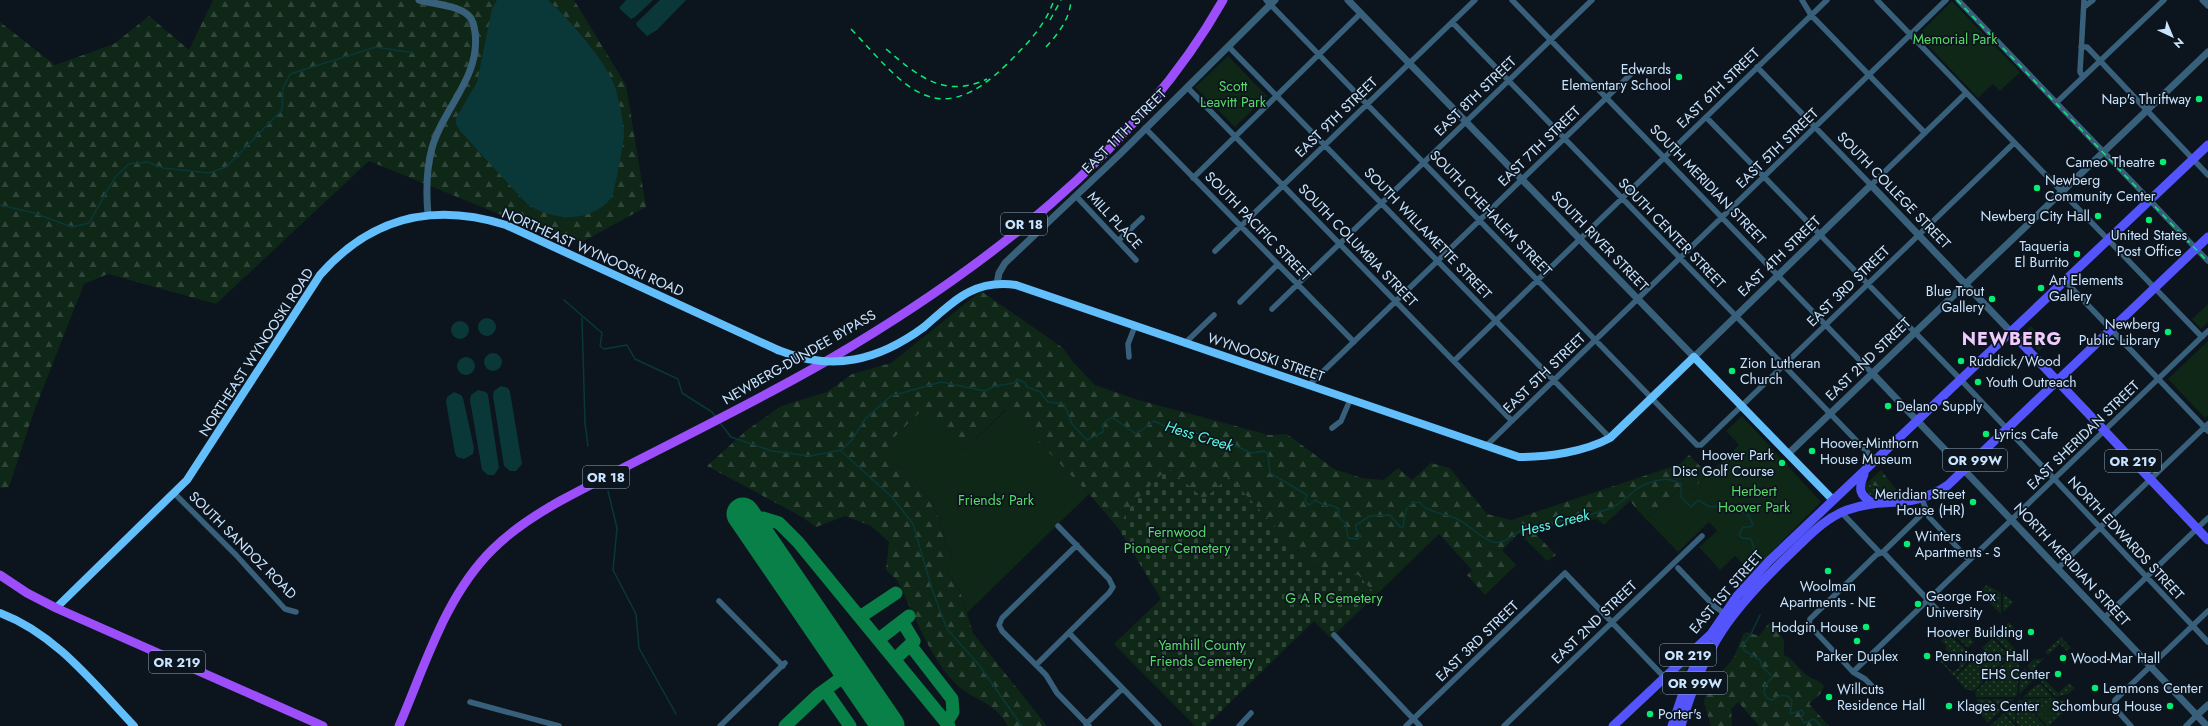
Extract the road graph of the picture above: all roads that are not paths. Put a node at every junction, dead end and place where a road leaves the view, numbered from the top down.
1 (419, 0) edge
2 (1223, 0) edge
3 (1348, 0) edge
4 (1474, 0) edge
5 (1512, 0) edge
6 (1592, 0) edge
7 (1802, 0) edge
8 (1827, 0) edge
9 (1877, 0) edge
10 (1946, 0) edge
11 (1958, 0) edge
12 (2084, 0) edge
13 (2093, 0) edge
14 (2164, 0) edge
15 (2203, 0) edge
16 (1271, 2) edge
17 (2208, 6) edge
18 (2084, 7) junction
19 (1361, 13) junction
20 (1811, 15) junction
21 (1452, 22) junction
22 (1910, 35) junction
23 (1550, 40) junction
24 (1228, 46) junction
25 (2082, 46) junction
26 (2208, 52) edge
27 (1319, 54) junction
28 (2100, 61) junction
29 (1410, 63) junction
30 (1758, 67) junction
31 (1631, 74) dead end
32 (1869, 76) junction
33 (2083, 77) junction
34 (1508, 81) junction
35 (1187, 87) junction
36 (1966, 93) junction
37 (1277, 95) junction
38 (1606, 98) junction
39 (2057, 102) junction
40 (1367, 104) junction
41 (2146, 110) junction
42 (1706, 117) junction
43 (1466, 121) junction
44 (1816, 127) junction
45 (1145, 128) junction
46 (1925, 134) junction
47 (1235, 137) junction
48 (1564, 139) junction
49 (2014, 143) junction
50 (1325, 144) junction
51 (2208, 145) edge
52 (2104, 151) junction
53 (1664, 158) junction
54 (2193, 159) junction
55 (1424, 162) junction
56 (2208, 175) edge
57 (1764, 177) junction
58 (1194, 178) junction
59 (1522, 179) junction
60 (1283, 185) junction
61 (1871, 185) junction
62 (2061, 192) junction
63 (1076, 196) junction
64 (1622, 198) junction
65 (2150, 200) junction
66 (1382, 203) junction
67 (428, 215) junction
68 (1722, 217) junction
69 (1142, 218) dead end
70 (1480, 220) junction
71 (1241, 226) junction
72 (1820, 234) junction
73 (1919, 235) junction
74 (2208, 237) edge
75 (1580, 239) junction
76 (1118, 240) junction
77 (2108, 241) junction
78 (1340, 244) junction
79 (2196, 248) junction
80 (1215, 251) dead end
81 (1680, 258) junction
82 (1136, 260) dead end
83 (1438, 260) junction
84 (2208, 261) edge
85 (1278, 264) junction
86 (1778, 275) junction
87 (1538, 280) junction
88 (2066, 281) junction
89 (1965, 283) junction
90 (997, 284) junction
91 (1298, 284) junction
92 (1868, 284) junction
93 (2154, 289) junction
94 (1638, 299) junction
95 (1396, 301) junction
96 (1240, 302) dead end
97 (1272, 309) dead end
98 (1214, 315) dead end
99 (1736, 316) junction
100 (1496, 320) junction
101 (1826, 324) junction
102 (1135, 326) junction
103 (924, 327) joint
104 (2112, 330) junction
105 (2208, 331) edge
106 (1915, 332) junction
107 (2012, 332) junction
108 (2202, 337) junction
109 (1596, 339) junction
110 (1354, 342) junction
111 (1185, 344) junction
112 (1129, 357) dead end
113 (1694, 357) junction
114 (1454, 361) junction
115 (1783, 365) junction
116 (1872, 373) junction
117 (2159, 379) junction
118 (1554, 380) junction
119 (1961, 380) junction
120 (2058, 381) junction
121 (1308, 386) junction
122 (1653, 397) junction
123 (1350, 400) junction
124 (1741, 406) junction
125 (1830, 414) junction
126 (1512, 420) junction
127 (1919, 421) junction
128 (1332, 428) dead end
129 (2207, 428) edge
130 (2007, 429) junction
131 (2104, 430) junction
132 (1610, 438) junction
133 (1697, 444) joint
134 (1486, 446) junction
135 (1788, 454) junction
136 (1876, 461) junction
137 (1965, 469) junction
138 (1865, 471) junction
139 (2054, 479) junction
140 (2151, 479) junction
141 (174, 493) junction
142 (1922, 499) junction
143 (1833, 500) junction
144 (1874, 504) junction
145 (1852, 508) junction
146 (1841, 512) junction
147 (1920, 516) dead end
148 (2208, 518) edge
149 (2012, 519) junction
150 (1058, 526) dead end
151 (2100, 528) junction
152 (1816, 529) junction
153 (2197, 529) junction
154 (1702, 536) dead end
155 (2208, 540) edge
156 (1077, 546) junction
157 (1881, 553) junction
158 (1970, 560) junction
159 (1678, 568) dead end
160 (2058, 568) junction
161 (0, 575) edge
162 (2147, 577) junction
163 (1928, 600) junction
164 (719, 602) dead end
165 (56, 608) junction
166 (2208, 611) edge
167 (0, 612) edge
168 (296, 612) dead end
169 (1724, 613) junction
170 (1942, 615) dead end
171 (2105, 617) junction
172 (1612, 622) junction
173 (2193, 626) junction
174 (1069, 633) junction
175 (1334, 635) dead end
176 (1713, 638) junction
177 (2208, 642) edge
178 (1036, 665) junction
179 (2151, 666) junction
180 (1853, 672) junction
181 (1664, 677) junction
182 (1122, 689) junction
183 (1878, 692) dead end
184 (470, 702) dead end
185 (2208, 705) edge
186 (1252, 713) dead end
187 (2197, 715) junction
188 (1414, 719) junction
189 (401, 724) edge
190 (1087, 725) edge
191 (134, 726) edge
192 (323, 726) edge
193 (559, 726) edge
194 (720, 726) edge
195 (1159, 726) edge
196 (1239, 726) edge
197 (1406, 726) edge
198 (1420, 726) edge
199 (1504, 726) edge
200 (1613, 726) edge
201 (1672, 726) edge
202 (1682, 726) edge
203 (2131, 726) edge
204 (2186, 726) edge
205 (2207, 726) edge

1 - 67 street
2 - 189 highway, NEWBERG-DUNDEE BYPASS / OR 18
3 - 19 street, SOUTH RIVER STREET
4 - 21 street, EAST 9TH STREET
5 - 23 street, SOUTH MERIDIAN STREET
6 - 23 street, EAST 8TH STREET
7 - 20 street
8 - 20 street, EAST 6TH STREET
9 - 22 street
10 - 22 street, EAST 5TH STREET
11 - 39 street
12 - 18 street
13 - 18 street
14 - 28 street
15 - 17 street
16 - 24 street, EAST 11TH STREET
16 - 27 street, SOUTH CHEHALEM STREET
18 - 25 street
19 - 27 street
19 - 29 street, SOUTH RIVER STREET
20 - 30 street, EAST 6TH STREET
20 - 32 street
21 - 29 street, EAST 9TH STREET
21 - 34 street, SOUTH CENTER STREET
22 - 32 street, EAST 5TH STREET
22 - 36 street
23 - 34 street, EAST 8TH STREET
23 - 38 street, SOUTH MERIDIAN STREET
24 - 35 street, EAST 11TH STREET
24 - 37 street, SOUTH WILLAMETTE STREET
25 - 28 street
25 - 33 street
26 - 41 street, EAST 2ND STREET
27 - 37 street
27 - 40 street, SOUTH CHEHALEM STREET
28 - 33 street
28 - 41 street
29 - 40 street, EAST 9TH STREET
29 - 43 street, SOUTH RIVER STREET
30 - 42 street, EAST 6TH STREET
30 - 44 street, SOUTH COLLEGE STREET
31 - 38 street, EAST 7TH STREET
32 - 44 street, EAST 5TH STREET
32 - 46 street
33 - 39 street
34 - 43 street, EAST 8TH STREET
34 - 48 street, SOUTH CENTER STREET
35 - 45 street, EAST 11TH STREET
35 - 47 street, SOUTH COLUMBIA STREET
36 - 46 street, EAST 4TH STREET
36 - 49 street
37 - 47 street
37 - 50 street, SOUTH WILLAMETTE STREET
38 - 48 street, EAST 7TH STREET
38 - 53 street, SOUTH MERIDIAN STREET
39 - 52 street
40 - 50 street, EAST 9TH STREET
40 - 55 street, SOUTH CHEHALEM STREET
41 - 52 street, EAST 2ND STREET
41 - 54 street
42 - 53 street, EAST 6TH STREET
42 - 57 street, NORTH EDWARDS STREET
43 - 55 street, EAST 8TH STREET
43 - 59 street, SOUTH RIVER STREET
44 - 57 street, EAST 5TH STREET
44 - 61 street, SOUTH COLLEGE STREET
45 - 58 street, SOUTH PACIFIC STREET
45 - 63 street, EAST 11TH STREET
46 - 61 street, EAST 4TH STREET
47 - 58 street
47 - 60 street, SOUTH COLUMBIA STREET
48 - 59 street, EAST 7TH STREET
48 - 64 street, SOUTH CENTER STREET
49 - 62 street
49 - 73 street, EAST 3RD STREET
50 - 60 street, EAST 9TH STREET
50 - 66 street, SOUTH WILLAMETTE STREET
51 - 54 main road, EAST 1ST STREET / OR 99W
52 - 62 street, EAST 2ND STREET
52 - 65 street
53 - 64 street, EAST 6TH STREET
53 - 68 street, SOUTH MERIDIAN STREET
54 - 56 street
54 - 65 main road, EAST 1ST STREET / OR 99W
55 - 66 street, EAST 8TH STREET
55 - 70 street, SOUTH CHEHALEM STREET
57 - 68 street, EAST 5TH STREET
57 - 72 street, NORTH EDWARDS STREET
58 - 71 street, SOUTH PACIFIC STREET
59 - 70 street, EAST 7TH STREET
59 - 75 street, SOUTH RIVER STREET
60 - 71 street, EAST 9TH STREET
60 - 78 street, SOUTH COLUMBIA STREET
61 - 72 street, EAST 4TH STREET
61 - 73 street, SOUTH COLLEGE STREET
62 - 77 street
62 - 89 street, EAST 2ND STREET
63 - 76 street, MILL PLACE
63 - 90 street, EAST 11TH STREET
64 - 75 street, EAST 6TH STREET
64 - 81 street, SOUTH CENTER STREET
65 - 77 main road, EAST 1ST STREET / OR 99W
65 - 79 street
66 - 78 street, EAST 8TH STREET
66 - 83 street, SOUTH WILLAMETTE STREET
67 - 103 main road, NORTHEAST WYNOOSKI ROAD, bridge
67 - 141 main road, NORTHEAST WYNOOSKI ROAD
68 - 81 street, EAST 5TH STREET
68 - 86 street, SOUTH MERIDIAN STREET
69 - 76 street
70 - 83 street, EAST 7TH STREET
70 - 87 street, SOUTH CHEHALEM STREET
71 - 80 street, EAST 9TH STREET
71 - 85 street, SOUTH PACIFIC STREET
72 - 86 street, EAST 4TH STREET
72 - 92 street, NORTH EDWARDS STREET
73 - 89 street, SOUTH COLLEGE STREET
73 - 92 street, EAST 3RD STREET
74 - 79 main road, OR 99W
75 - 87 street, EAST 6TH STREET
75 - 94 street, SOUTH RIVER STREET
76 - 82 street, MILL PLACE
77 - 88 main road, EAST 1ST STREET / OR 99W
77 - 93 street
78 - 91 street, EAST 8TH STREET
78 - 95 street, SOUTH COLUMBIA STREET
79 - 84 street
79 - 93 main road, OR 99W
81 - 94 street, EAST 5TH STREET
81 - 99 street, SOUTH CENTER STREET
83 - 95 street, EAST 7TH STREET
83 - 100 street, SOUTH WILLAMETTE STREET
85 - 91 street, SOUTH PACIFIC STREET
85 - 96 street
86 - 99 street, EAST 4TH STREET
86 - 101 street, SOUTH MERIDIAN STREET
87 - 100 street, EAST 6TH STREET
87 - 109 street, SOUTH CHEHALEM STREET
88 - 104 street
88 - 107 main road, EAST 1ST STREET / OR 99W
89 - 106 street, EAST 2ND STREET
89 - 107 street, SOUTH COLLEGE STREET
90 - 102 main road, WYNOOSKI STREET
90 - 103 main road, WYNOOSKI STREET
91 - 97 street, EAST 8TH STREET
91 - 110 street, SOUTH PACIFIC STREET
92 - 101 street, EAST 3RD STREET
92 - 106 street, NORTH EDWARDS STREET
93 - 104 main road, OR 99W
93 - 108 street
94 - 109 street, EAST 5TH STREET
94 - 113 street, SOUTH RIVER STREET
95 - 110 street, EAST 7TH STREET
95 - 114 street, SOUTH COLUMBIA STREET
98 - 111 street
99 - 113 street, EAST 4TH STREET
99 - 115 street, SOUTH CENTER STREET
100 - 114 street, EAST 6TH STREET
100 - 118 street, SOUTH WILLAMETTE STREET
101 - 115 street, EAST 3RD STREET
101 - 116 street, SOUTH MERIDIAN STREET
102 - 111 main road, WYNOOSKI STREET
102 - 112 street
104 - 117 street
104 - 120 main road, OR 99W
105 - 108 street, EAST SHERIDAN STREET
106 - 116 street, EAST 2ND STREET
106 - 119 street, NORTH EDWARDS STREET
107 - 119 main road, EAST 1ST STREET / OR 99W
107 - 120 main road, OR 219
108 - 117 street, EAST SHERIDAN STREET
109 - 118 street, EAST 5TH STREET
109 - 122 street, SOUTH CHEHALEM STREET
110 - 121 street, EAST 7TH STREET
111 - 121 main road, WYNOOSKI STREET
113 - 122 main road, EAST 4TH STREET
113 - 124 main road, SOUTH RIVER STREET
114 - 126 street, SOUTH COLUMBIA STREET
115 - 124 street, EAST 3RD STREET
115 - 125 street, SOUTH CENTER STREET
116 - 125 street, EAST 2ND STREET
116 - 127 street, SOUTH MERIDIAN STREET
117 - 129 street
117 - 131 street, EAST SHERIDAN STREET
118 - 126 street, EAST 5TH STREET
118 - 132 street, SOUTH WILLAMETTE STREET
119 - 127 main road, EAST 1ST STREET / OR 99W
119 - 130 street, NORTH EDWARDS STREET
120 - 130 main road, OR 99W
120 - 131 main road, OR 219
121 - 123 main road, WYNOOSKI STREET
122 - 132 main road, EAST 4TH STREET
122 - 133 street, SOUTH CHEHALEM STREET
123 - 128 street
123 - 134 main road, WYNOOSKI STREET
124 - 133 street, EAST 3RD STREET
124 - 135 main road, SOUTH RIVER STREET
125 - 135 street, EAST 2ND STREET
125 - 136 street, SOUTH CENTER STREET
126 - 134 street, EAST 5TH STREET
127 - 136 main road, EAST 1ST STREET / OR 99W
127 - 137 street, NORTH MERIDIAN STREET
129 - 140 street
130 - 137 main road, OR 99W
130 - 139 street, NORTH EDWARDS STREET
131 - 139 street, EAST SHERIDAN STREET
131 - 140 main road, OR 219
132 - 134 main road, WYNOOSKI STREET
135 - 143 main road, SOUTH RIVER STREET
136 - 138 main road, EAST 1ST STREET / OR 99W
137 - 142 main road, OR 99W
137 - 149 street, NORTH MERIDIAN STREET
138 - 143 main road, EAST 1ST STREET / OR 99W
138 - 144 main road
139 - 149 street, EAST SHERIDAN STREET
139 - 151 street, NORTH EDWARDS STREET
140 - 151 street
140 - 153 main road, OR 219
141 - 165 main road, NORTHEAST WYNOOSKI ROAD
141 - 168 street, SOUTH SANDOZ ROAD
142 - 144 main road, OR 99W
142 - 158 street
143 - 145 main road
143 - 152 main road
143 - 169 main road, EAST 1ST STREET / OR 99W
144 - 145 main road, EAST 1ST STREET / OR 99W
145 - 146 main road, EAST 1ST STREET / OR 99W
146 - 152 main road, EAST 1ST STREET / OR 99W
146 - 157 street
147 - 157 street
148 - 153 street
149 - 158 street, EAST SHERIDAN STREET
149 - 160 street, NORTH MERIDIAN STREET
150 - 156 street
151 - 160 street
151 - 162 street, NORTH EDWARDS STREET
152 - 176 main road, EAST 1ST STREET / OR 99W
153 - 155 main road, OR 219
153 - 162 street
154 - 172 street, EAST 2ND STREET
156 - 174 street
156 - 178 street
157 - 163 street
157 - 180 street
158 - 163 street, EAST SHERIDAN STREET
159 - 169 street
160 - 171 street, NORTH MERIDIAN STREET
161 - 165 highway, OR 219
162 - 171 street
162 - 173 street, NORTH EDWARDS STREET
163 - 170 street
163 - 180 street, EAST SHERIDAN STREET
164 - 194 street
165 - 192 highway, OR 219
166 - 173 street
167 - 191 main road
169 - 176 main road, EAST 1ST STREET / OR 99W
171 - 179 street, NORTH MERIDIAN STREET
172 - 181 street
172 - 188 street, EAST 3RD STREET
172 - 199 street, EAST 2ND STREET
173 - 177 street, NORTH EDWARDS STREET
173 - 179 street
174 - 178 street
174 - 182 street
175 - 188 street
176 - 181 main road, EAST 1ST STREET / OR 219
176 - 201 main road, OR 99W
176 - 202 main road, OR 99W
178 - 190 street
179 - 187 street, NORTH MERIDIAN STREET
179 - 203 street
180 - 183 street
181 - 200 main road, EAST 1ST STREET / OR 219
182 - 190 street
182 - 195 street
184 - 193 street
185 - 187 street
186 - 196 street
187 - 204 street
187 - 205 street, NORTH MERIDIAN STREET
188 - 197 street, EAST 3RD STREET
188 - 198 street

